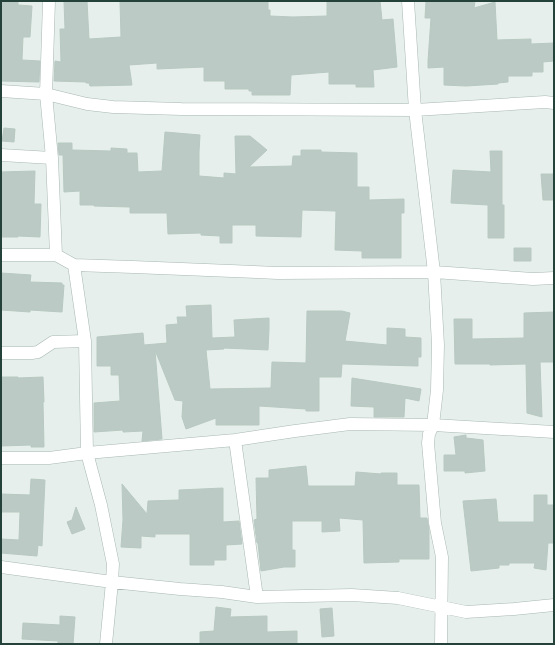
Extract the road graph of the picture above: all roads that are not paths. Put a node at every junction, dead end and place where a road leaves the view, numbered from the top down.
1 (49, 1) edge
2 (408, 1) edge
3 (1, 91) edge
4 (46, 94) junction
5 (554, 103) edge
6 (414, 110) junction
7 (1, 155) edge
8 (52, 158) junction
9 (1, 255) edge
10 (56, 255) junction
11 (74, 265) junction
12 (434, 272) junction
13 (554, 278) edge
14 (85, 340) junction
15 (1, 353) edge
16 (433, 424) junction
17 (554, 432) edge
18 (235, 440) junction
19 (88, 454) junction
20 (1, 458) edge
21 (1, 568) edge
22 (112, 582) junction
23 (257, 597) junction
24 (554, 605) edge
25 (441, 607) junction
26 (106, 644) edge
27 (441, 644) edge

1 - 4 street
2 - 6 street
3 - 4 street
4 - 6 street
4 - 8 street
5 - 6 street
6 - 12 street
7 - 8 street
8 - 10 street
9 - 10 street
10 - 11 street
11 - 12 street
11 - 14 street
12 - 13 street
12 - 16 street
14 - 15 street
14 - 19 street
16 - 17 street
16 - 18 street
16 - 25 street
18 - 19 street
18 - 23 street
19 - 20 street
19 - 22 street
21 - 22 street
22 - 23 street
22 - 26 street
23 - 25 street
24 - 25 street
25 - 27 street

